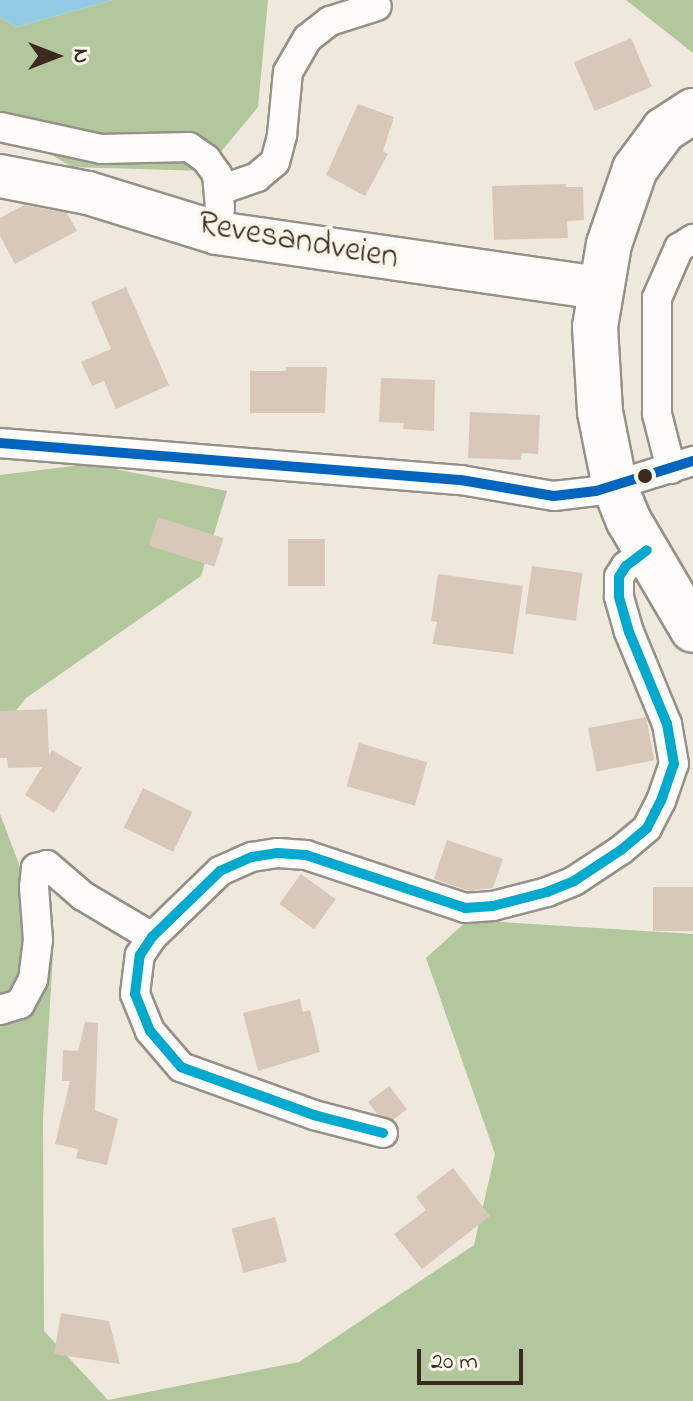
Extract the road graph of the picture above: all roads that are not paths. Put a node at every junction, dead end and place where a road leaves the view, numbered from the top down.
1 (377, 6) dead end
2 (693, 111) edge
3 (0, 127) edge
4 (0, 176) edge
5 (220, 190) junction
6 (217, 233) junction
7 (693, 239) edge
8 (599, 288) junction
9 (0, 443) edge
10 (682, 465) edge
11 (615, 487) junction
12 (647, 550) junction
13 (693, 630) edge
14 (152, 937) junction
15 (0, 1010) edge
16 (383, 1133) dead end

1 - 5 street
2 - 8 main road
3 - 5 street
4 - 6 main road, Revesandveien
5 - 6 street
6 - 8 main road, Revesandveien
7 - 10 street
8 - 11 main road
9 - 11 street
10 - 11 street
11 - 12 main road
12 - 13 main road
12 - 14 street
14 - 15 street
14 - 16 street

